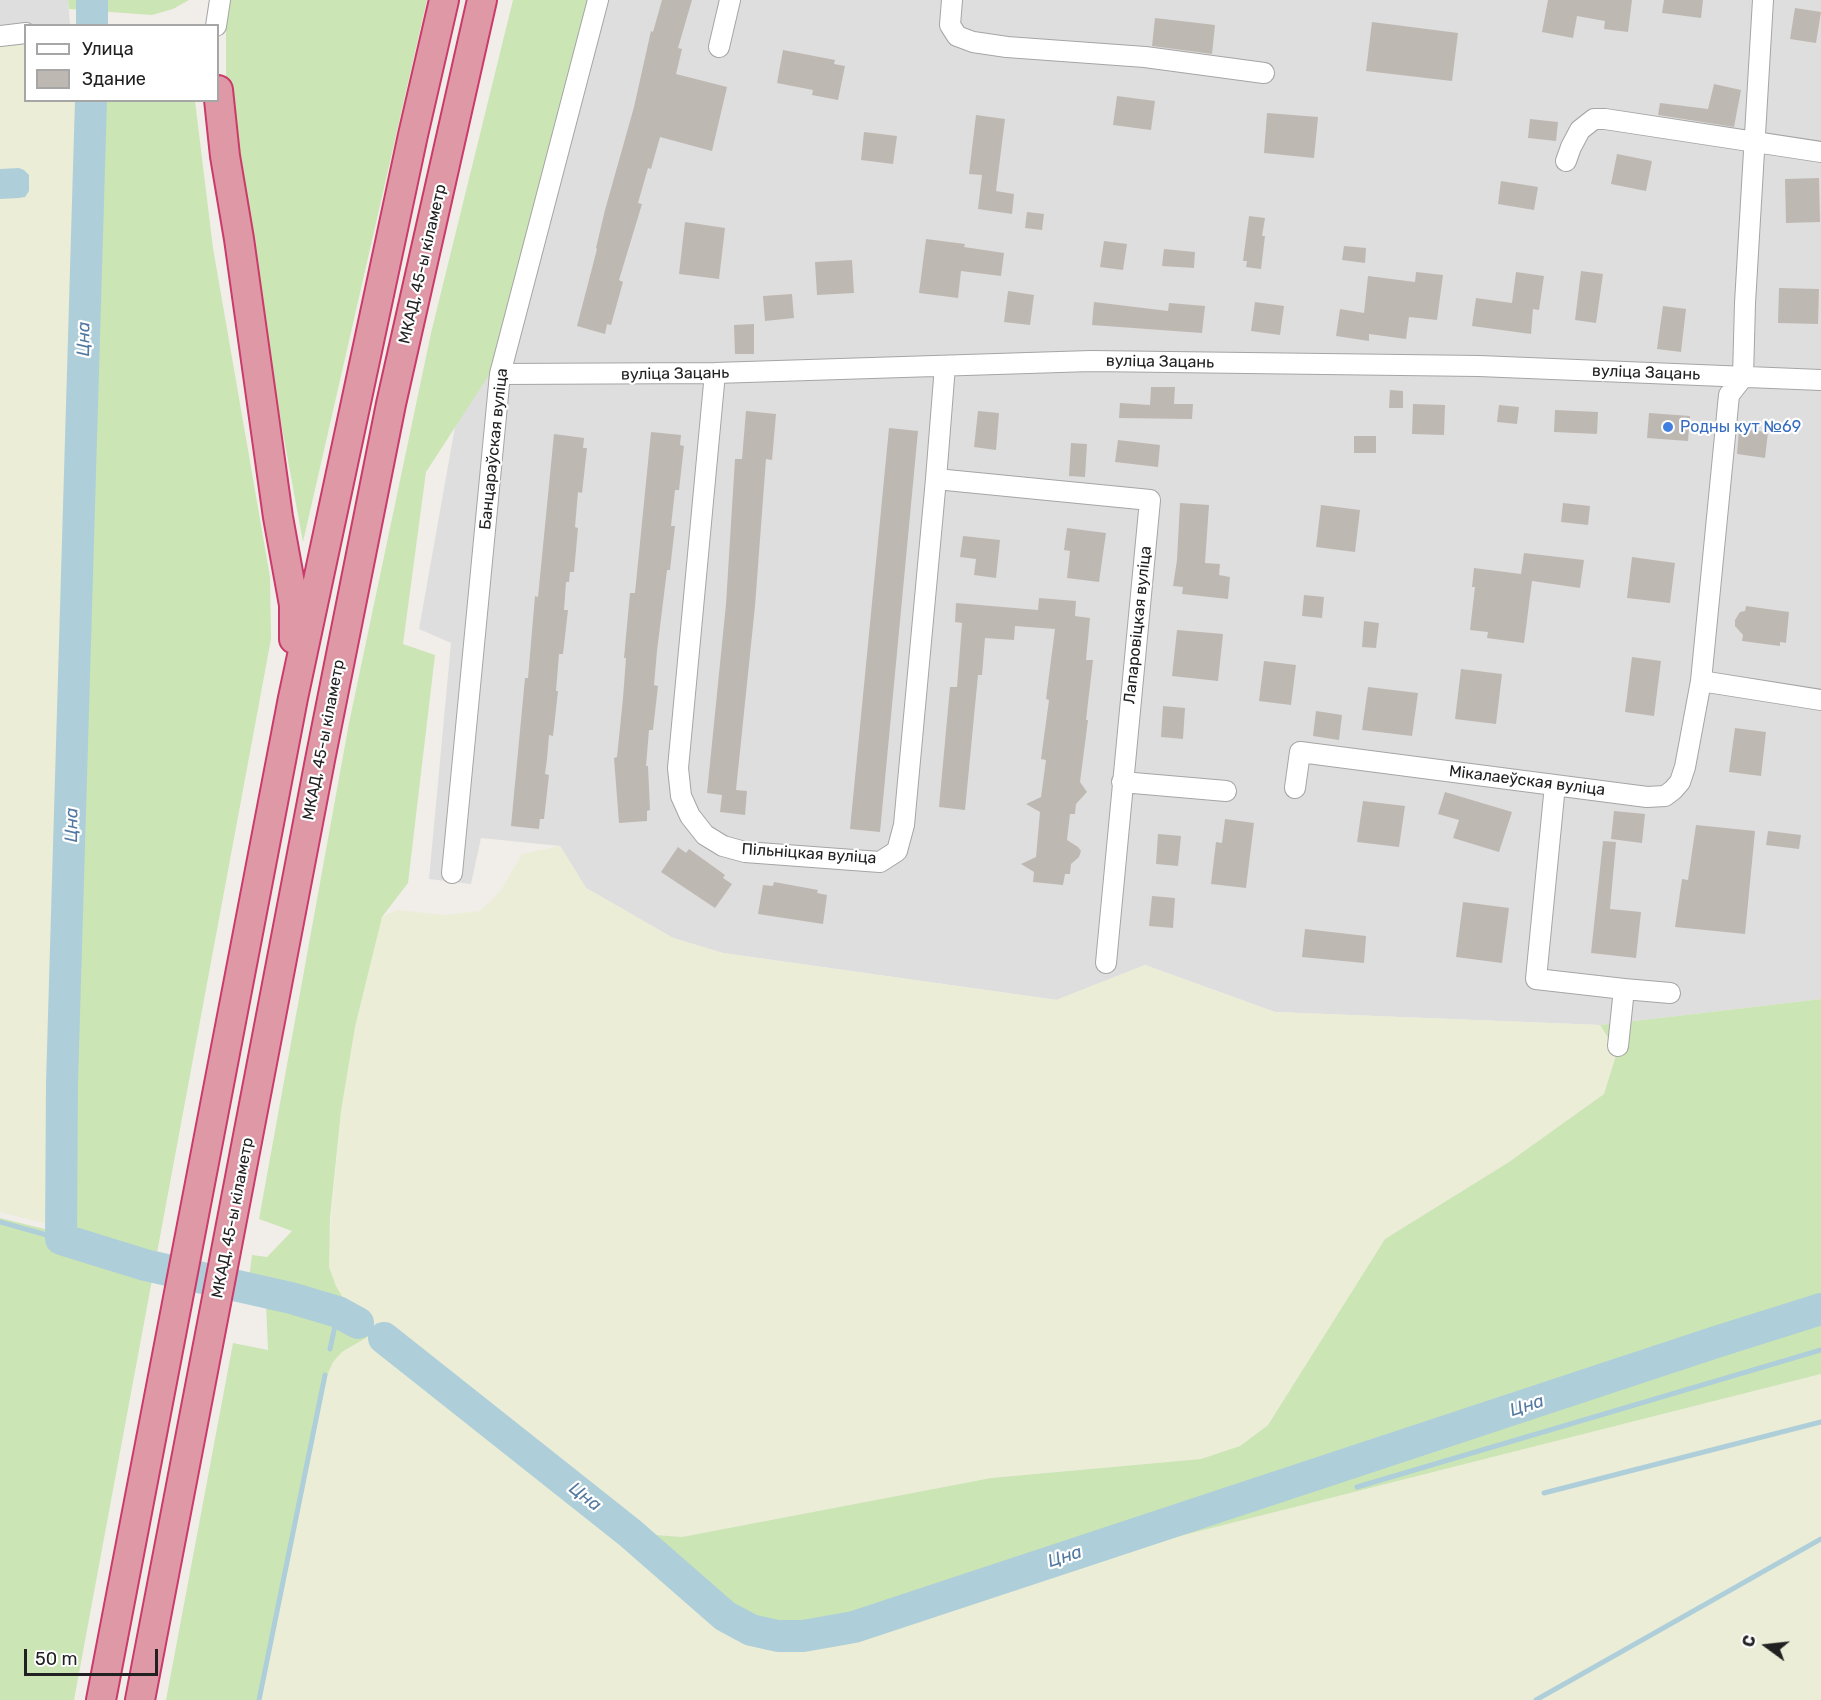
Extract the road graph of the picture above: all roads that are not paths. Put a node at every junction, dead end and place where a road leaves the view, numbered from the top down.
1 (220, 0) edge
2 (444, 0) edge
3 (482, 0) edge
4 (598, 0) edge
5 (730, 0) edge
6 (952, 0) edge
7 (1763, 0) edge
8 (216, 24) edge
9 (24, 33) edge
10 (0, 36) edge
11 (718, 47) dead end
12 (1264, 73) dead end
13 (219, 99) edge
14 (1755, 141) junction
15 (1821, 152) edge
16 (1566, 161) dead end
17 (945, 366) junction
18 (715, 374) junction
19 (500, 375) junction
20 (1743, 376) junction
21 (1821, 380) edge
22 (936, 479) junction
23 (1701, 681) junction
24 (293, 698) junction
25 (1821, 700) edge
26 (1122, 782) junction
27 (1555, 785) junction
28 (1295, 788) dead end
29 (1226, 791) dead end
30 (452, 873) dead end
31 (1106, 963) dead end
32 (1624, 989) junction
33 (1670, 993) dead end
34 (1618, 1046) dead end
35 (101, 1700) edge
36 (140, 1700) edge

1 - 8 street
2 - 24 highway
3 - 36 highway, МКАД, 45-ы кіламетр
4 - 19 street, Банцараўская вуліца
5 - 11 street
6 - 12 street
7 - 14 street
9 - 10 street
13 - 24 highway
14 - 15 street
14 - 16 street
14 - 20 street
17 - 18 street, вуліца Зацань
17 - 20 street, вуліца Зацань
17 - 22 street, Пільніцкая вуліца
18 - 19 street, вуліца Зацань
18 - 22 street, Пільніцкая вуліца
19 - 30 street, Банцараўская вуліца
20 - 21 street, вуліца Зацань
20 - 23 street, Мікалаеўская вуліца
22 - 26 street, Лапаровіцкая вуліца
23 - 25 street
23 - 27 street, Мікалаеўская вуліца
24 - 35 highway
26 - 29 street
26 - 31 street, Лапаровіцкая вуліца
27 - 28 street, Мікалаеўская вуліца
27 - 32 street
32 - 33 street
32 - 34 street

